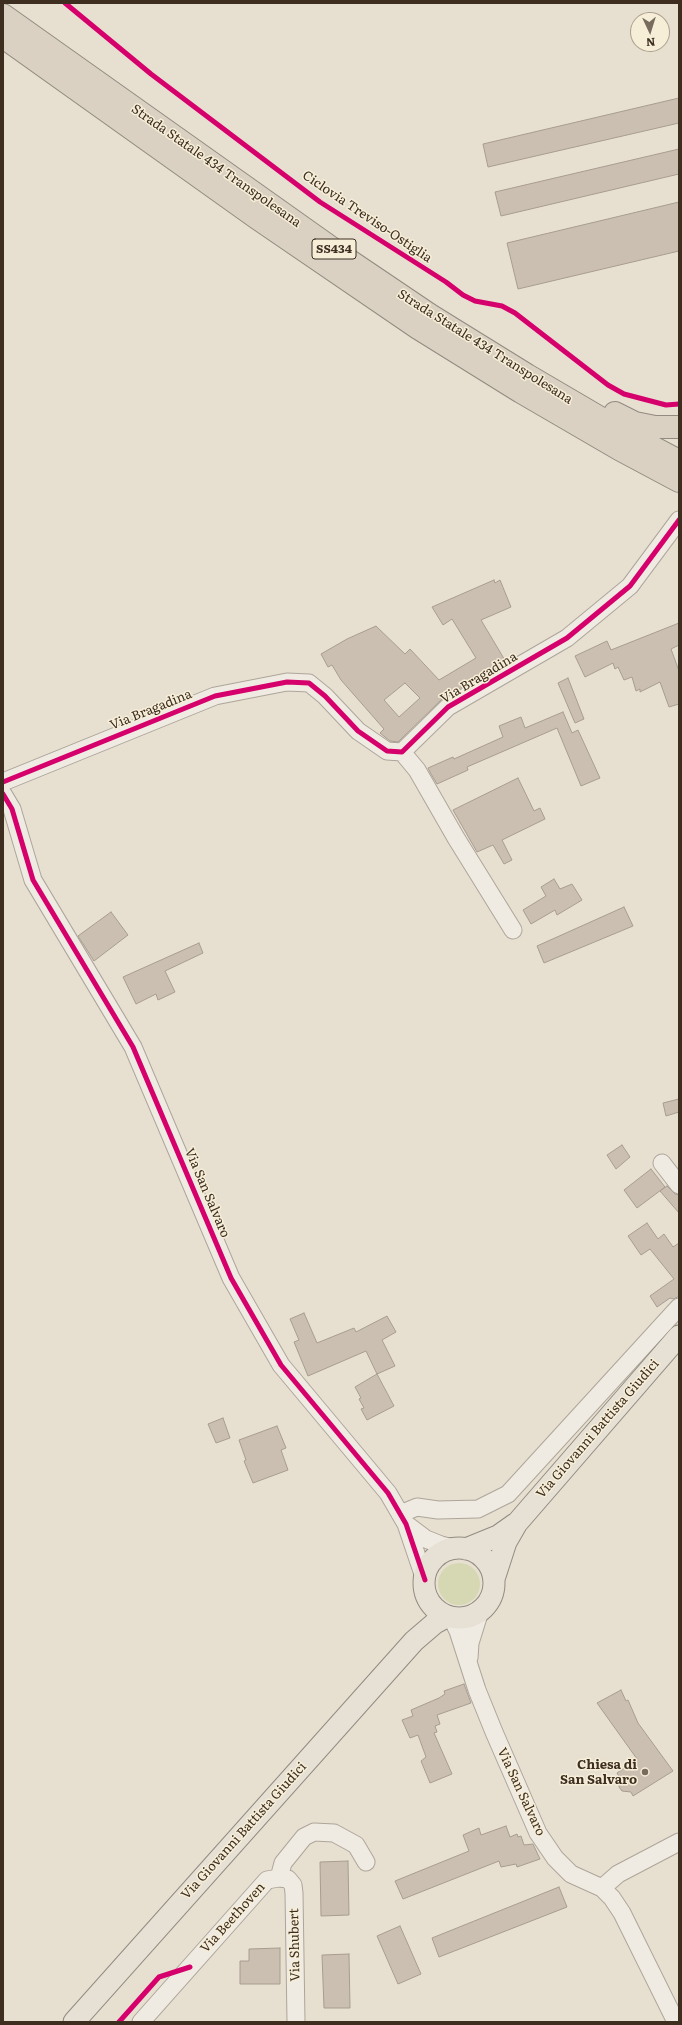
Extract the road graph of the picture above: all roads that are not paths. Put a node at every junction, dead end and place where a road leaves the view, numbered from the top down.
1 (3, 15) edge
2 (3, 37) edge
3 (430, 315) junction
4 (679, 427) edge
5 (679, 461) edge
6 (679, 481) edge
7 (679, 520) edge
8 (402, 752) junction
9 (3, 782) edge
10 (3, 794) edge
11 (513, 930) dead end
12 (662, 1163) dead end
13 (679, 1185) edge
14 (679, 1307) edge
15 (679, 1336) edge
16 (403, 1519) junction
17 (518, 1523) junction
18 (461, 1549) junction
19 (494, 1579) junction
20 (425, 1585) junction
21 (480, 1611) junction
22 (449, 1617) junction
23 (414, 1641) junction
24 (469, 1662) junction
25 (679, 1842) edge
26 (366, 1862) dead end
27 (279, 1878) junction
28 (602, 1888) junction
29 (74, 2022) edge
30 (141, 2022) edge
31 (296, 2022) edge
32 (676, 2022) edge

1 - 3 highway, Strada Statale 434 Transpolesana / SS434
2 - 6 highway, Strada Statale 434 Transpolesana / SS434
3 - 4 highway
3 - 5 highway, Strada Statale 434 Transpolesana / SS434
7 - 8 street, Via Bragadina
8 - 9 street, Via Bragadina
8 - 11 street
10 - 16 street, Via San Salvaro
12 - 13 street
14 - 16 street
15 - 17 main road, Via Giovanni Battista Giudici
16 - 18 street, Via San Salvaro
16 - 20 street, Via San Salvaro
17 - 18 main road, Via Giovanni Battista Giudici
17 - 19 main road, Via Giovanni Battista Giudici
18 - 19 main road
18 - 20 main road, Via Giovanni Battista Giudici
19 - 21 main road, Via Giovanni Battista Giudici
20 - 22 main road
20 - 23 main road, Via Giovanni Battista Giudici
21 - 22 main road, Via Giovanni Battista Giudici
21 - 24 street, Via San Salvaro
22 - 23 main road, Via Giovanni Battista Giudici
22 - 24 street, Via San Salvaro
23 - 29 main road, Via Giovanni Battista Giudici
24 - 28 street, Via San Salvaro
25 - 28 street
26 - 27 street, Via Beethoven
27 - 30 street, Via Beethoven
27 - 31 street, Via Shubert
28 - 32 street, Via San Salvaro

